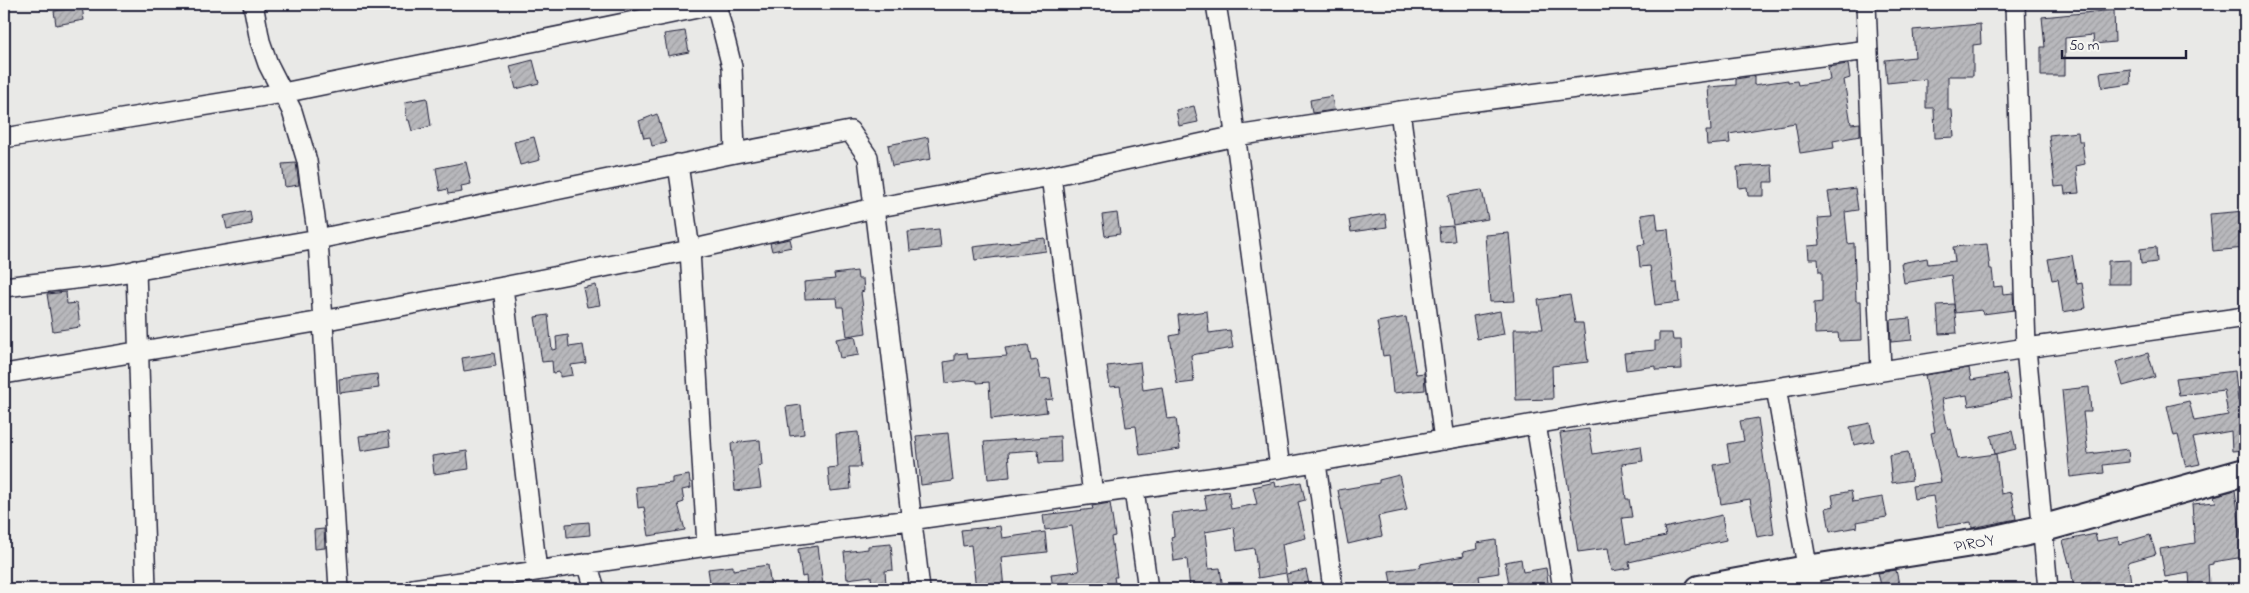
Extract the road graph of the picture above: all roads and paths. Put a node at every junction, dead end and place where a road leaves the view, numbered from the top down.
1 (252, 4) edge
2 (717, 4) edge
3 (1216, 4) edge
4 (1866, 4) edge
5 (2015, 4) edge
6 (681, 7) edge
7 (1868, 50) junction
8 (283, 92) junction
9 (1400, 111) junction
10 (1236, 136) junction
11 (4, 138) edge
12 (735, 153) junction
13 (678, 164) junction
14 (1051, 176) junction
15 (874, 208) junction
16 (318, 239) junction
17 (690, 250) junction
18 (136, 270) junction
19 (4, 286) edge
20 (503, 287) junction
21 (2245, 317) edge
22 (322, 321) junction
23 (2026, 348) junction
24 (138, 350) junction
25 (1882, 370) junction
26 (4, 374) edge
27 (1776, 388) junction
28 (1536, 424) junction
29 (1444, 440) junction
30 (1316, 463) junction
31 (1280, 468) junction
32 (2245, 472) edge
33 (1134, 490) junction
34 (1093, 494) junction
35 (910, 520) junction
36 (2041, 529) junction
37 (707, 546) junction
38 (587, 563) junction
39 (537, 571) junction
40 (1809, 579) edge
41 (146, 589) edge
42 (339, 589) edge
43 (413, 589) edge
44 (595, 589) edge
45 (920, 589) edge
46 (1148, 589) edge
47 (1332, 589) edge
48 (1563, 589) edge
49 (1698, 589) edge
50 (2048, 589) edge

1 - 8 street
2 - 6 street
2 - 12 street
3 - 10 street
4 - 7 street
5 - 23 street
6 - 8 street
7 - 9 street
7 - 25 street
8 - 11 street
8 - 16 street
9 - 10 street
9 - 29 street
10 - 14 street
10 - 31 street
12 - 13 street
12 - 15 street
13 - 16 street
13 - 17 street
14 - 15 street
14 - 34 street
15 - 17 street
15 - 35 street
16 - 18 street
16 - 22 street
17 - 20 street
17 - 37 street
18 - 19 street
18 - 24 street
20 - 22 street
20 - 39 street
21 - 23 street
22 - 24 street
22 - 42 street
23 - 25 street
23 - 36 street
24 - 26 street
24 - 41 street
25 - 27 street
27 - 28 street
27 - 40 street
28 - 29 street
28 - 48 street
29 - 30 street
30 - 31 street
30 - 47 street
31 - 33 street
32 - 36 main road, PIRO'Y
33 - 34 street
33 - 46 street
34 - 35 street
35 - 37 street
35 - 45 street
36 - 40 main road, PIRO'Y
36 - 50 street
37 - 38 street
38 - 39 street
38 - 44 street
39 - 43 street
40 - 49 main road, PIRO'Y

